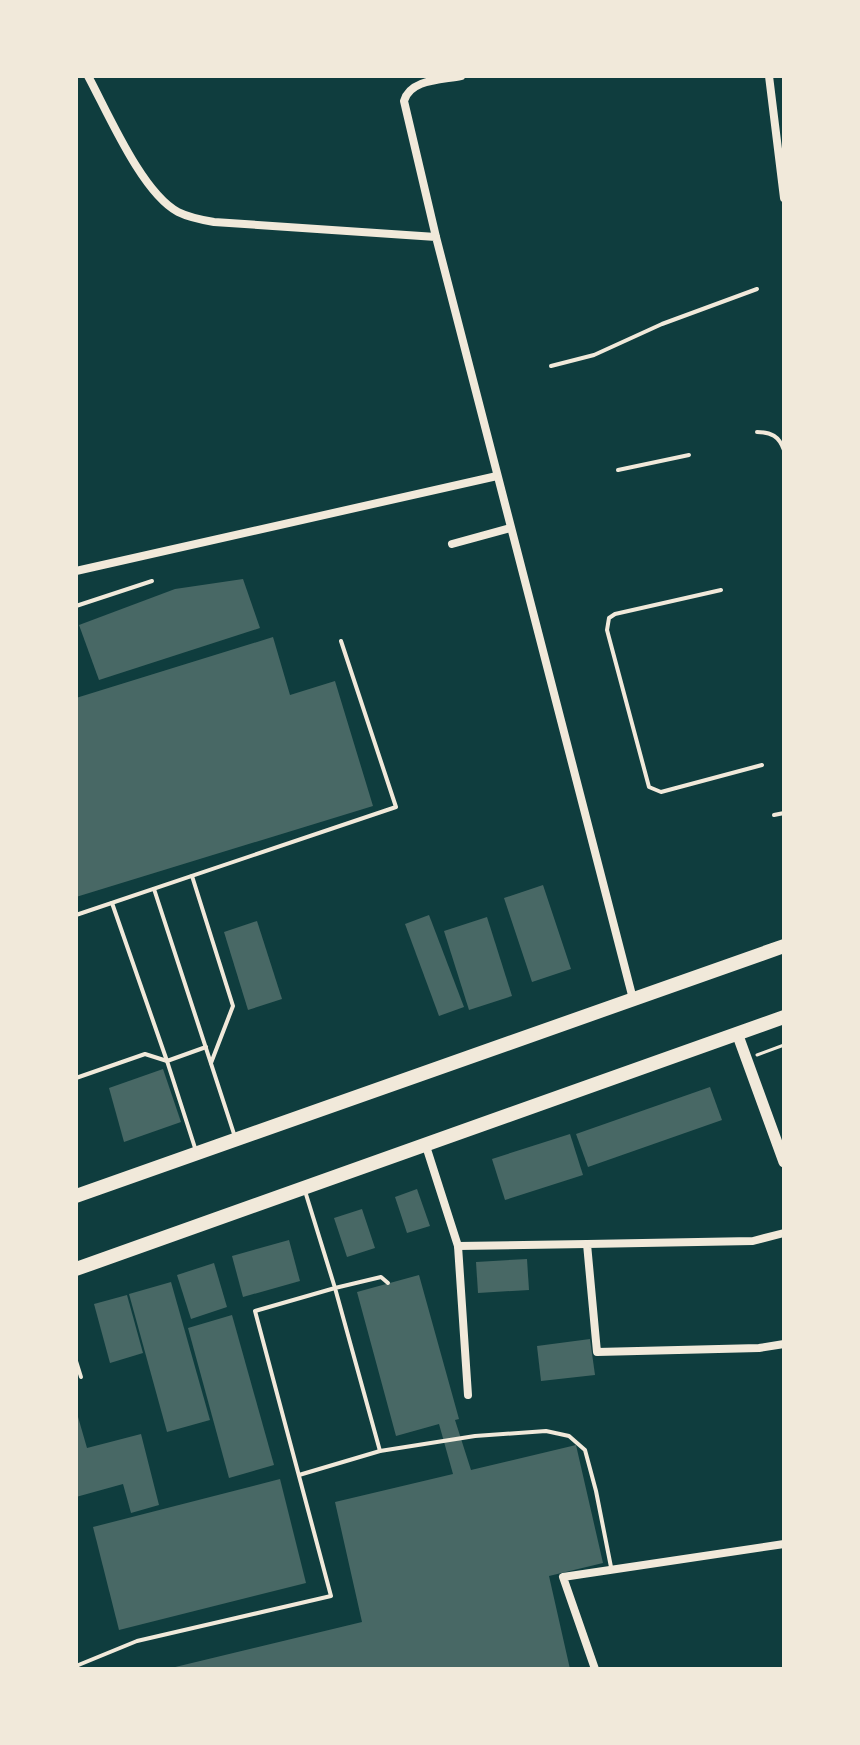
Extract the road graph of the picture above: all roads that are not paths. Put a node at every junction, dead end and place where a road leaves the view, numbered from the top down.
1 (88, 76) edge
2 (461, 76) edge
3 (769, 76) edge
4 (780, 129) edge
5 (784, 198) edge
6 (436, 237) junction
7 (757, 289) dead end
8 (551, 366) dead end
9 (757, 432) dead end
10 (784, 450) edge
11 (689, 455) dead end
12 (618, 470) dead end
13 (497, 476) junction
14 (510, 528) junction
15 (452, 544) dead end
16 (76, 571) edge
17 (152, 581) dead end
18 (721, 590) dead end
19 (76, 606) edge
20 (341, 641) dead end
21 (762, 765) dead end
22 (784, 813) edge
23 (774, 815) dead end
24 (192, 876) junction
25 (154, 889) junction
26 (112, 903) junction
27 (76, 915) edge
28 (784, 946) edge
29 (633, 999) junction
30 (784, 1017) edge
31 (737, 1033) junction
32 (206, 1047) junction
33 (167, 1061) junction
34 (211, 1063) junction
35 (76, 1078) edge
36 (236, 1140) junction
37 (425, 1143) junction
38 (197, 1153) junction
39 (784, 1162) edge
40 (304, 1187) junction
41 (76, 1196) edge
42 (784, 1233) edge
43 (587, 1244) junction
44 (458, 1246) junction
45 (76, 1269) edge
46 (388, 1283) dead end
47 (335, 1288) junction
48 (784, 1344) edge
49 (76, 1361) edge
50 (81, 1377) dead end
51 (468, 1395) dead end
52 (380, 1451) junction
53 (299, 1475) junction
54 (784, 1544) edge
55 (612, 1570) junction
56 (76, 1666) edge
57 (595, 1669) edge

1 - 6 street
2 - 6 street
3 - 4 street
4 - 5 street
6 - 13 street
7 - 8 lane
9 - 10 lane
11 - 12 lane
13 - 14 street
13 - 16 street
14 - 15 street
14 - 29 street
17 - 19 lane
18 - 21 lane
20 - 24 lane
22 - 23 lane
24 - 25 lane
24 - 34 lane
25 - 26 lane
25 - 32 lane
26 - 27 lane
26 - 33 lane
28 - 29 main road
29 - 36 main road
30 - 31 main road
31 - 37 main road
31 - 39 street
32 - 33 lane
32 - 34 lane
33 - 35 lane
33 - 38 lane
34 - 36 lane
36 - 38 main road
37 - 40 main road
37 - 44 street
38 - 41 main road
40 - 45 main road
40 - 47 lane
42 - 43 street
43 - 44 street
43 - 48 street
44 - 51 street
46 - 47 lane
47 - 52 lane
47 - 53 lane
49 - 50 lane
52 - 53 lane
52 - 55 lane
53 - 56 lane
54 - 55 street
55 - 57 street

